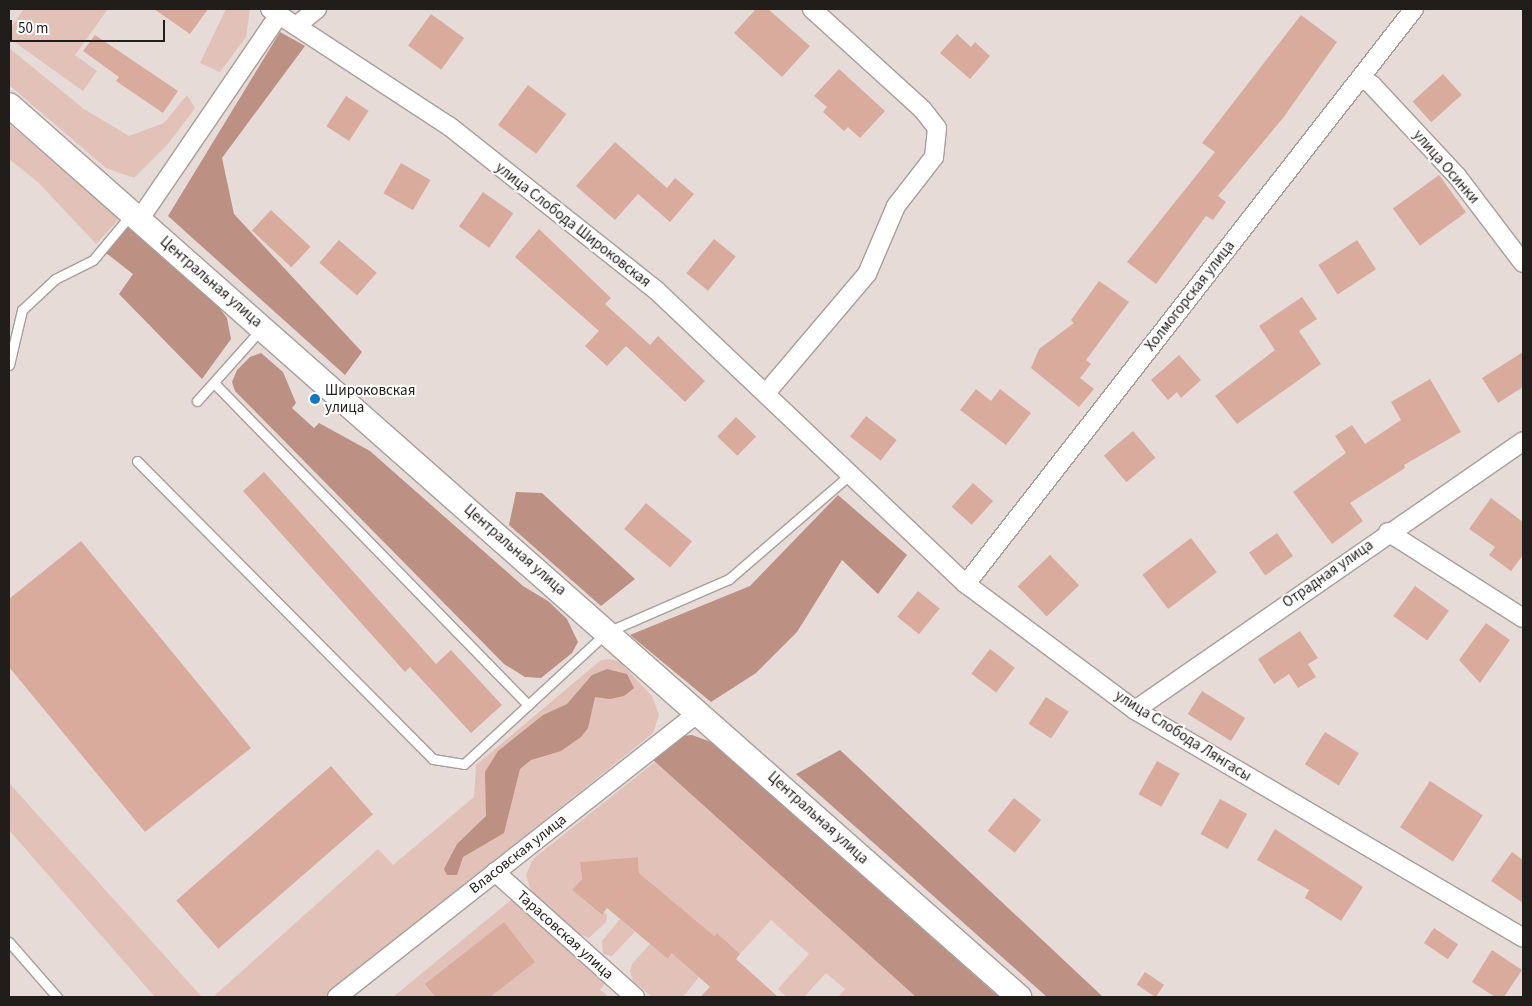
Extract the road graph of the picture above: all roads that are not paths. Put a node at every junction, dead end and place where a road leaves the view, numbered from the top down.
1 (316, 9) edge
2 (812, 9) edge
3 (1414, 9) edge
4 (275, 12) edge
5 (296, 26) junction
6 (1361, 77) junction
7 (9, 105) edge
8 (136, 217) junction
9 (1523, 263) edge
10 (262, 328) junction
11 (9, 365) edge
12 (214, 383) junction
13 (766, 393) junction
14 (197, 401) dead end
15 (1523, 441) edge
16 (137, 461) dead end
17 (852, 473) junction
18 (1388, 532) junction
19 (966, 584) junction
20 (1523, 618) edge
21 (607, 632) junction
22 (528, 705) junction
23 (1135, 710) junction
24 (699, 712) junction
25 (495, 872) junction
26 (1523, 938) edge
27 (9, 942) edge
28 (56, 997) edge
29 (337, 997) edge
30 (635, 997) edge
31 (1019, 997) edge

1 - 5 street
2 - 13 street
3 - 6 street, Холмогорская улица
4 - 5 street, улица Слобода Широковская
4 - 8 street
5 - 13 street, улица Слобода Широковская
6 - 9 street, улица Осинки
6 - 19 street, Холмогорская улица
7 - 8 street, Центральная улица
8 - 10 street, Центральная улица
8 - 11 lane
10 - 12 lane
10 - 21 street, Центральная улица
12 - 14 lane
12 - 22 lane
13 - 17 street, улица Слобода Широковская
15 - 18 street, Отрадная улица
16 - 22 lane
17 - 19 street, улица Слобода Лянгасы
17 - 21 lane
18 - 20 street
18 - 23 street, Отрадная улица
19 - 23 street, улица Слобода Лянгасы
21 - 22 lane
21 - 24 street, Центральная улица
23 - 26 street, улица Слобода Лянгасы
24 - 25 street, Власовская улица
24 - 31 street, Центральная улица
25 - 29 street, Власовская улица
25 - 30 street, Тарасовская улица
27 - 28 lane

